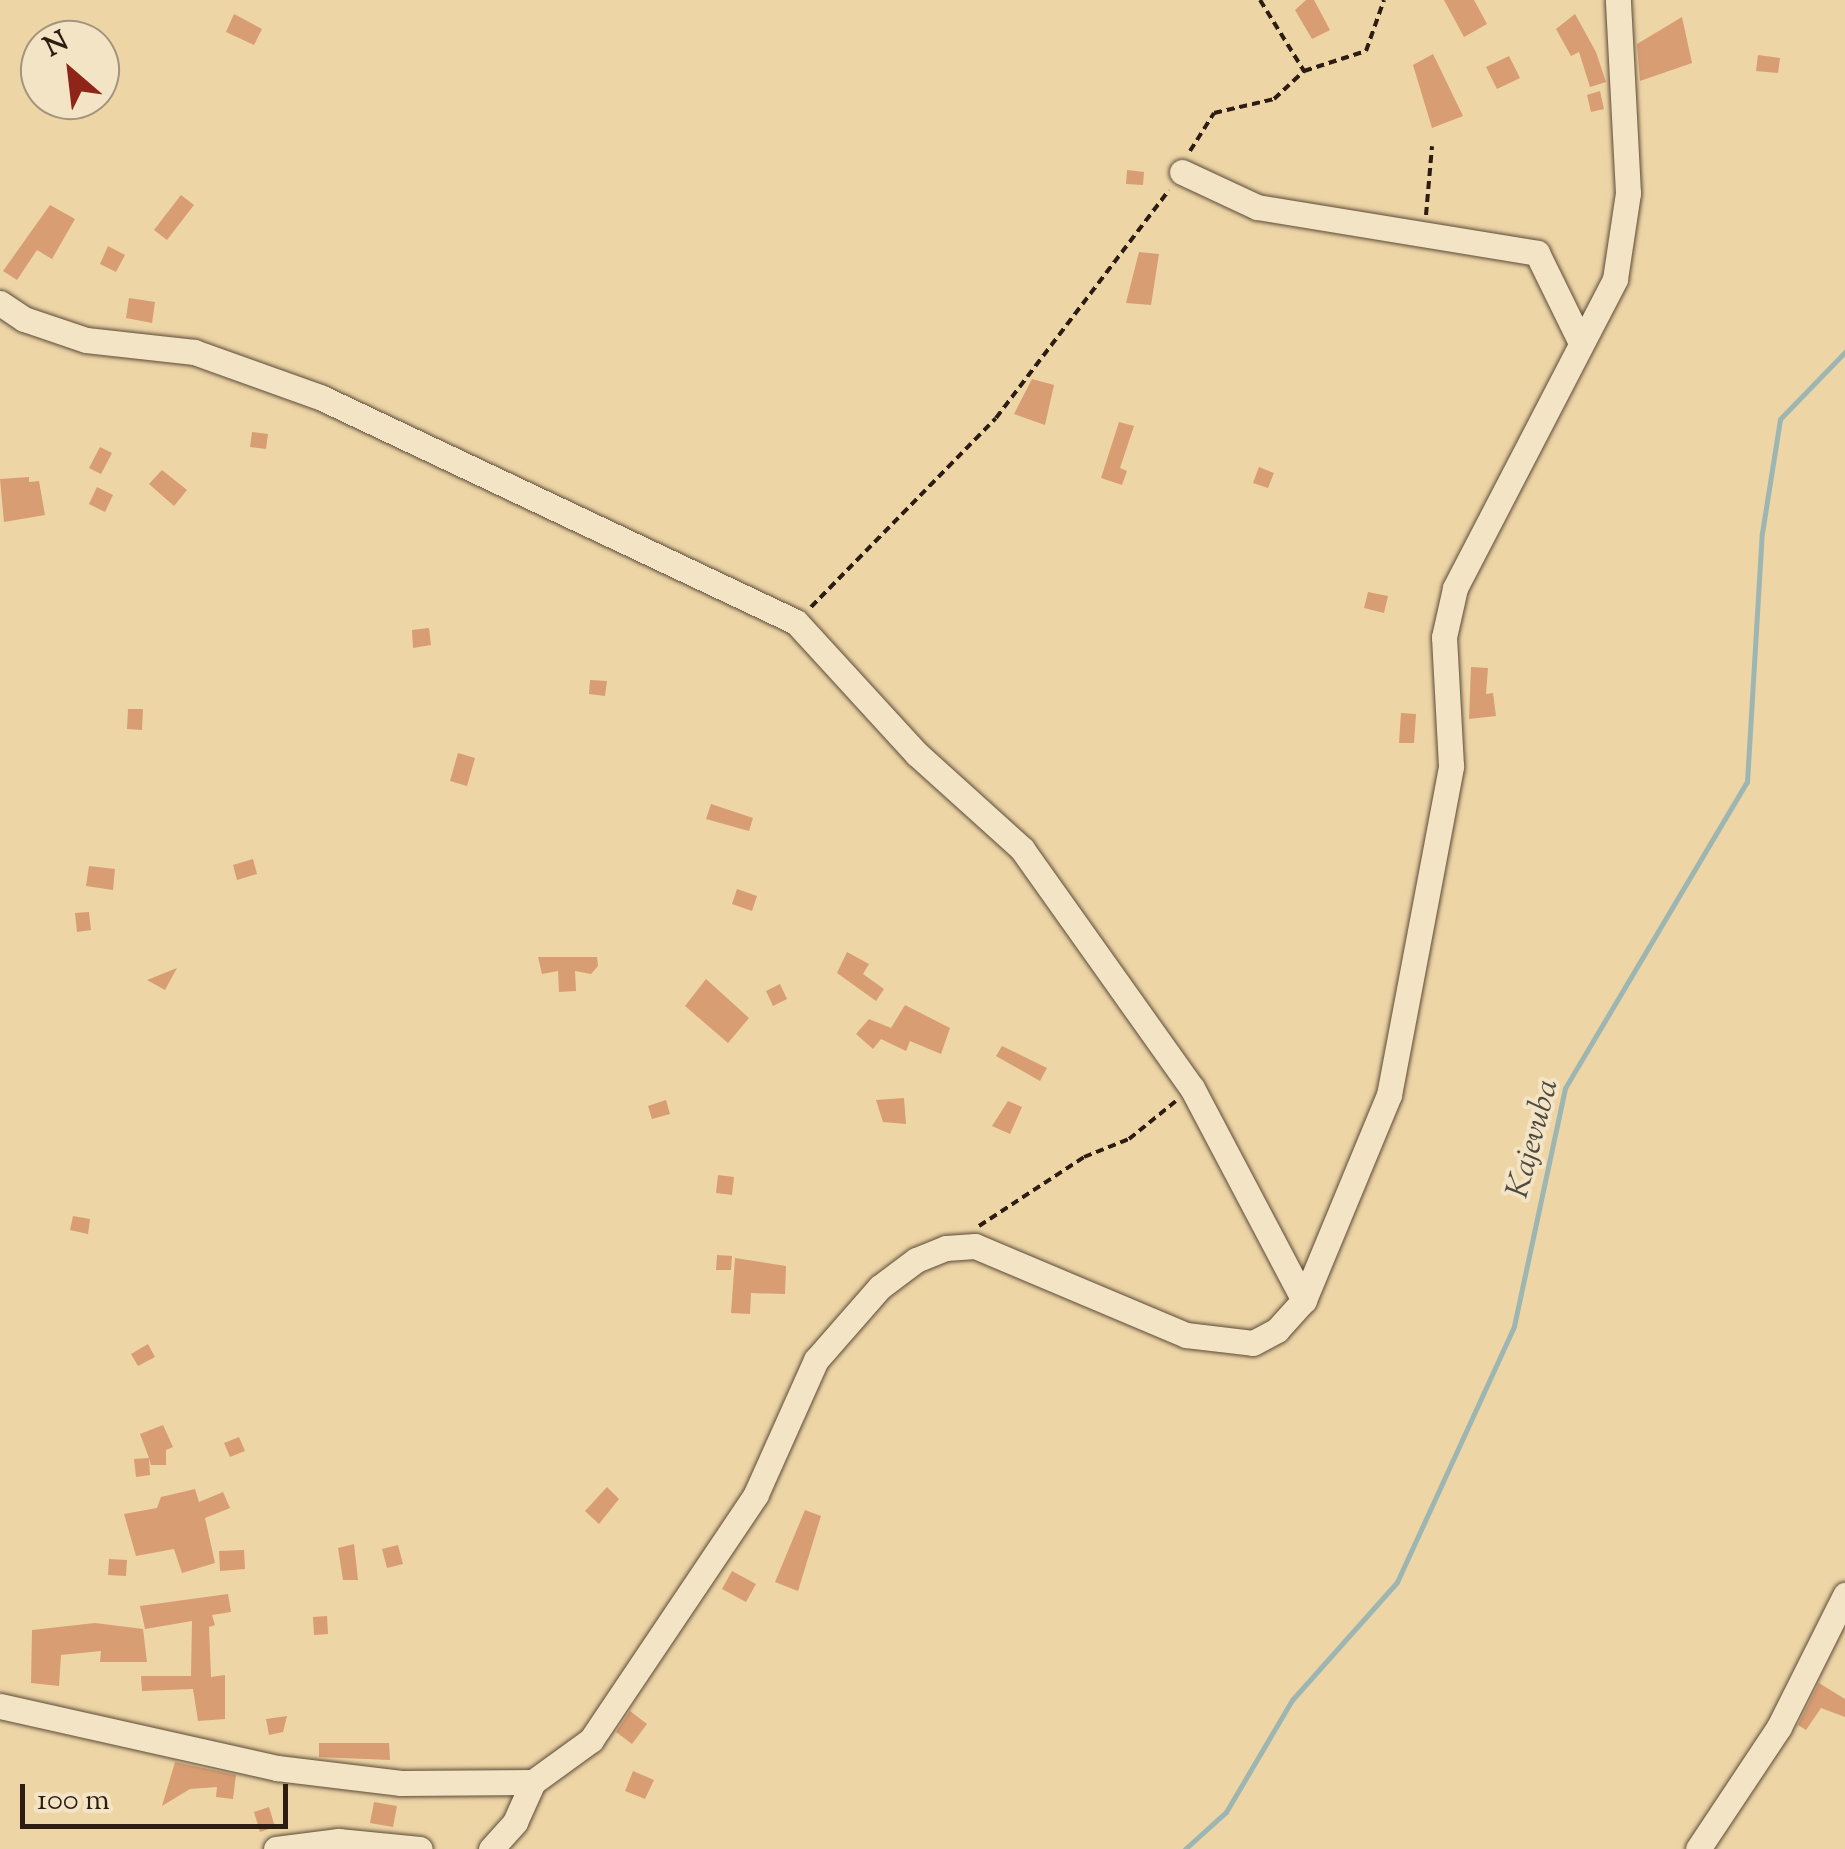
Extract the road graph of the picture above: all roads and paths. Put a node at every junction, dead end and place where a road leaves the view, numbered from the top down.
1 (1260, 0) edge
2 (1384, 0) edge
3 (1618, 0) edge
4 (1304, 71) junction
5 (1432, 146) dead end
6 (1182, 172) junction
7 (1424, 234) junction
8 (0, 303) edge
9 (1581, 343) junction
10 (796, 622) junction
11 (1192, 1088) junction
12 (946, 1248) junction
13 (1304, 1300) junction
14 (1845, 1595) edge
15 (0, 1706) edge
16 (533, 1782) junction
17 (276, 1849) edge
18 (420, 1849) edge
19 (491, 1849) edge
20 (1698, 1849) edge

1 - 4 path
2 - 4 path
3 - 9 street
4 - 6 path
5 - 7 path
6 - 7 street
6 - 10 path
7 - 9 street
8 - 10 street
9 - 13 street
10 - 11 street
11 - 12 path
11 - 13 street
12 - 13 street
12 - 16 street
14 - 20 street
15 - 16 street
16 - 19 street
17 - 18 street

